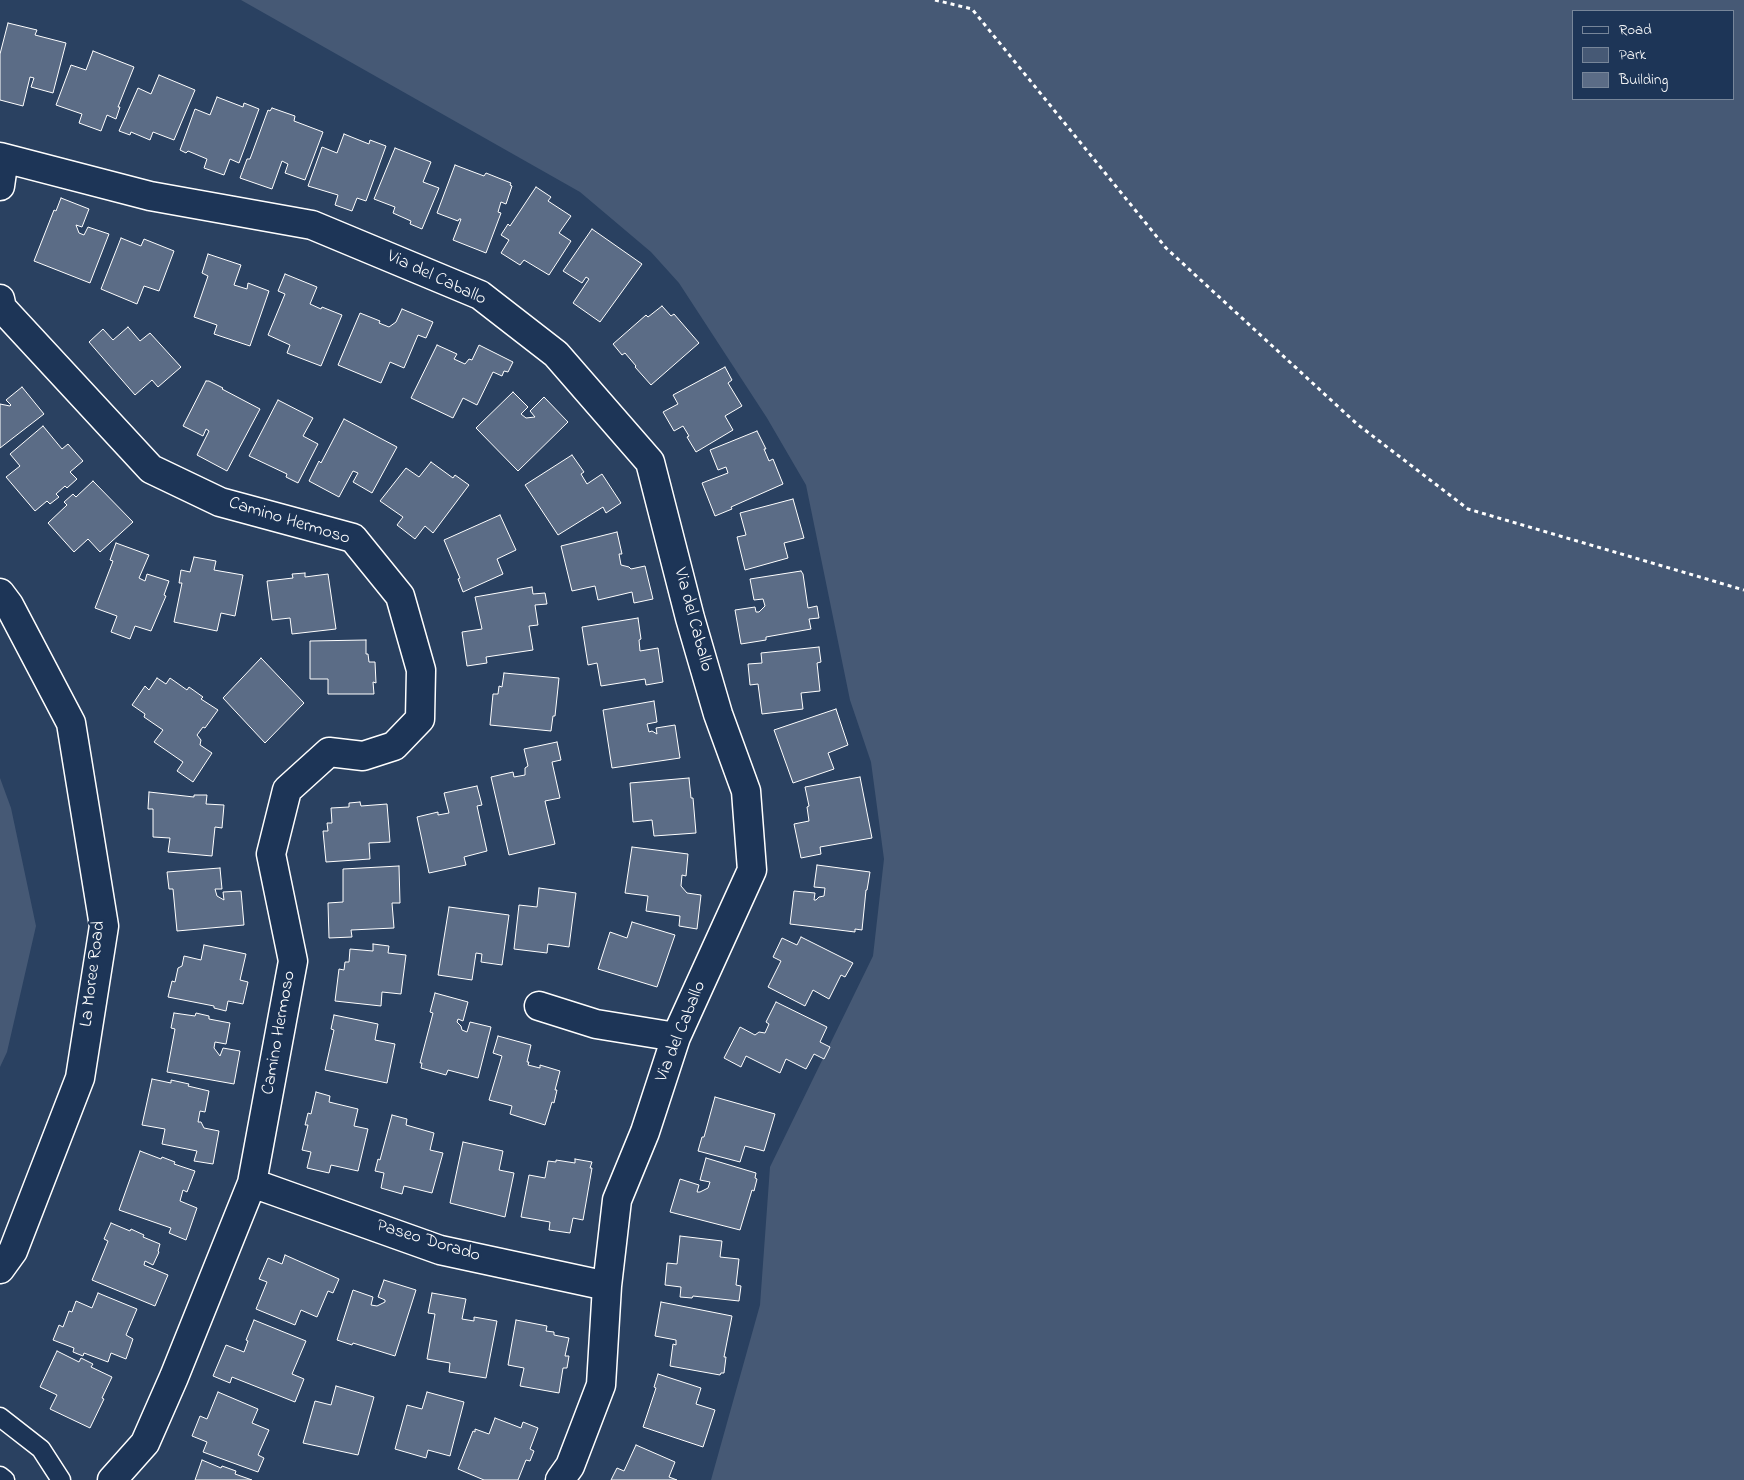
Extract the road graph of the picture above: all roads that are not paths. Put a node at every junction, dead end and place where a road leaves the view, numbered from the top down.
1 (2, 158) edge
2 (0, 186) edge
3 (0, 299) edge
4 (0, 593) edge
5 (539, 1006) dead end
6 (676, 1037) junction
7 (252, 1183) junction
8 (0, 1269) edge
9 (607, 1286) junction
10 (0, 1417) edge
11 (0, 1476) edge
12 (5, 1480) edge
13 (61, 1480) edge
14 (112, 1480) edge
15 (560, 1480) edge

1 - 2 street
1 - 6 street, Via del Caballo
3 - 7 street, Camino Hermoso
4 - 8 street, La Moree Road
5 - 6 street
6 - 9 street, Via del Caballo
7 - 9 street, Paseo Dorado
7 - 14 street, Camino Hermoso
9 - 15 street, Via del Caballo
10 - 13 lane
11 - 12 lane

